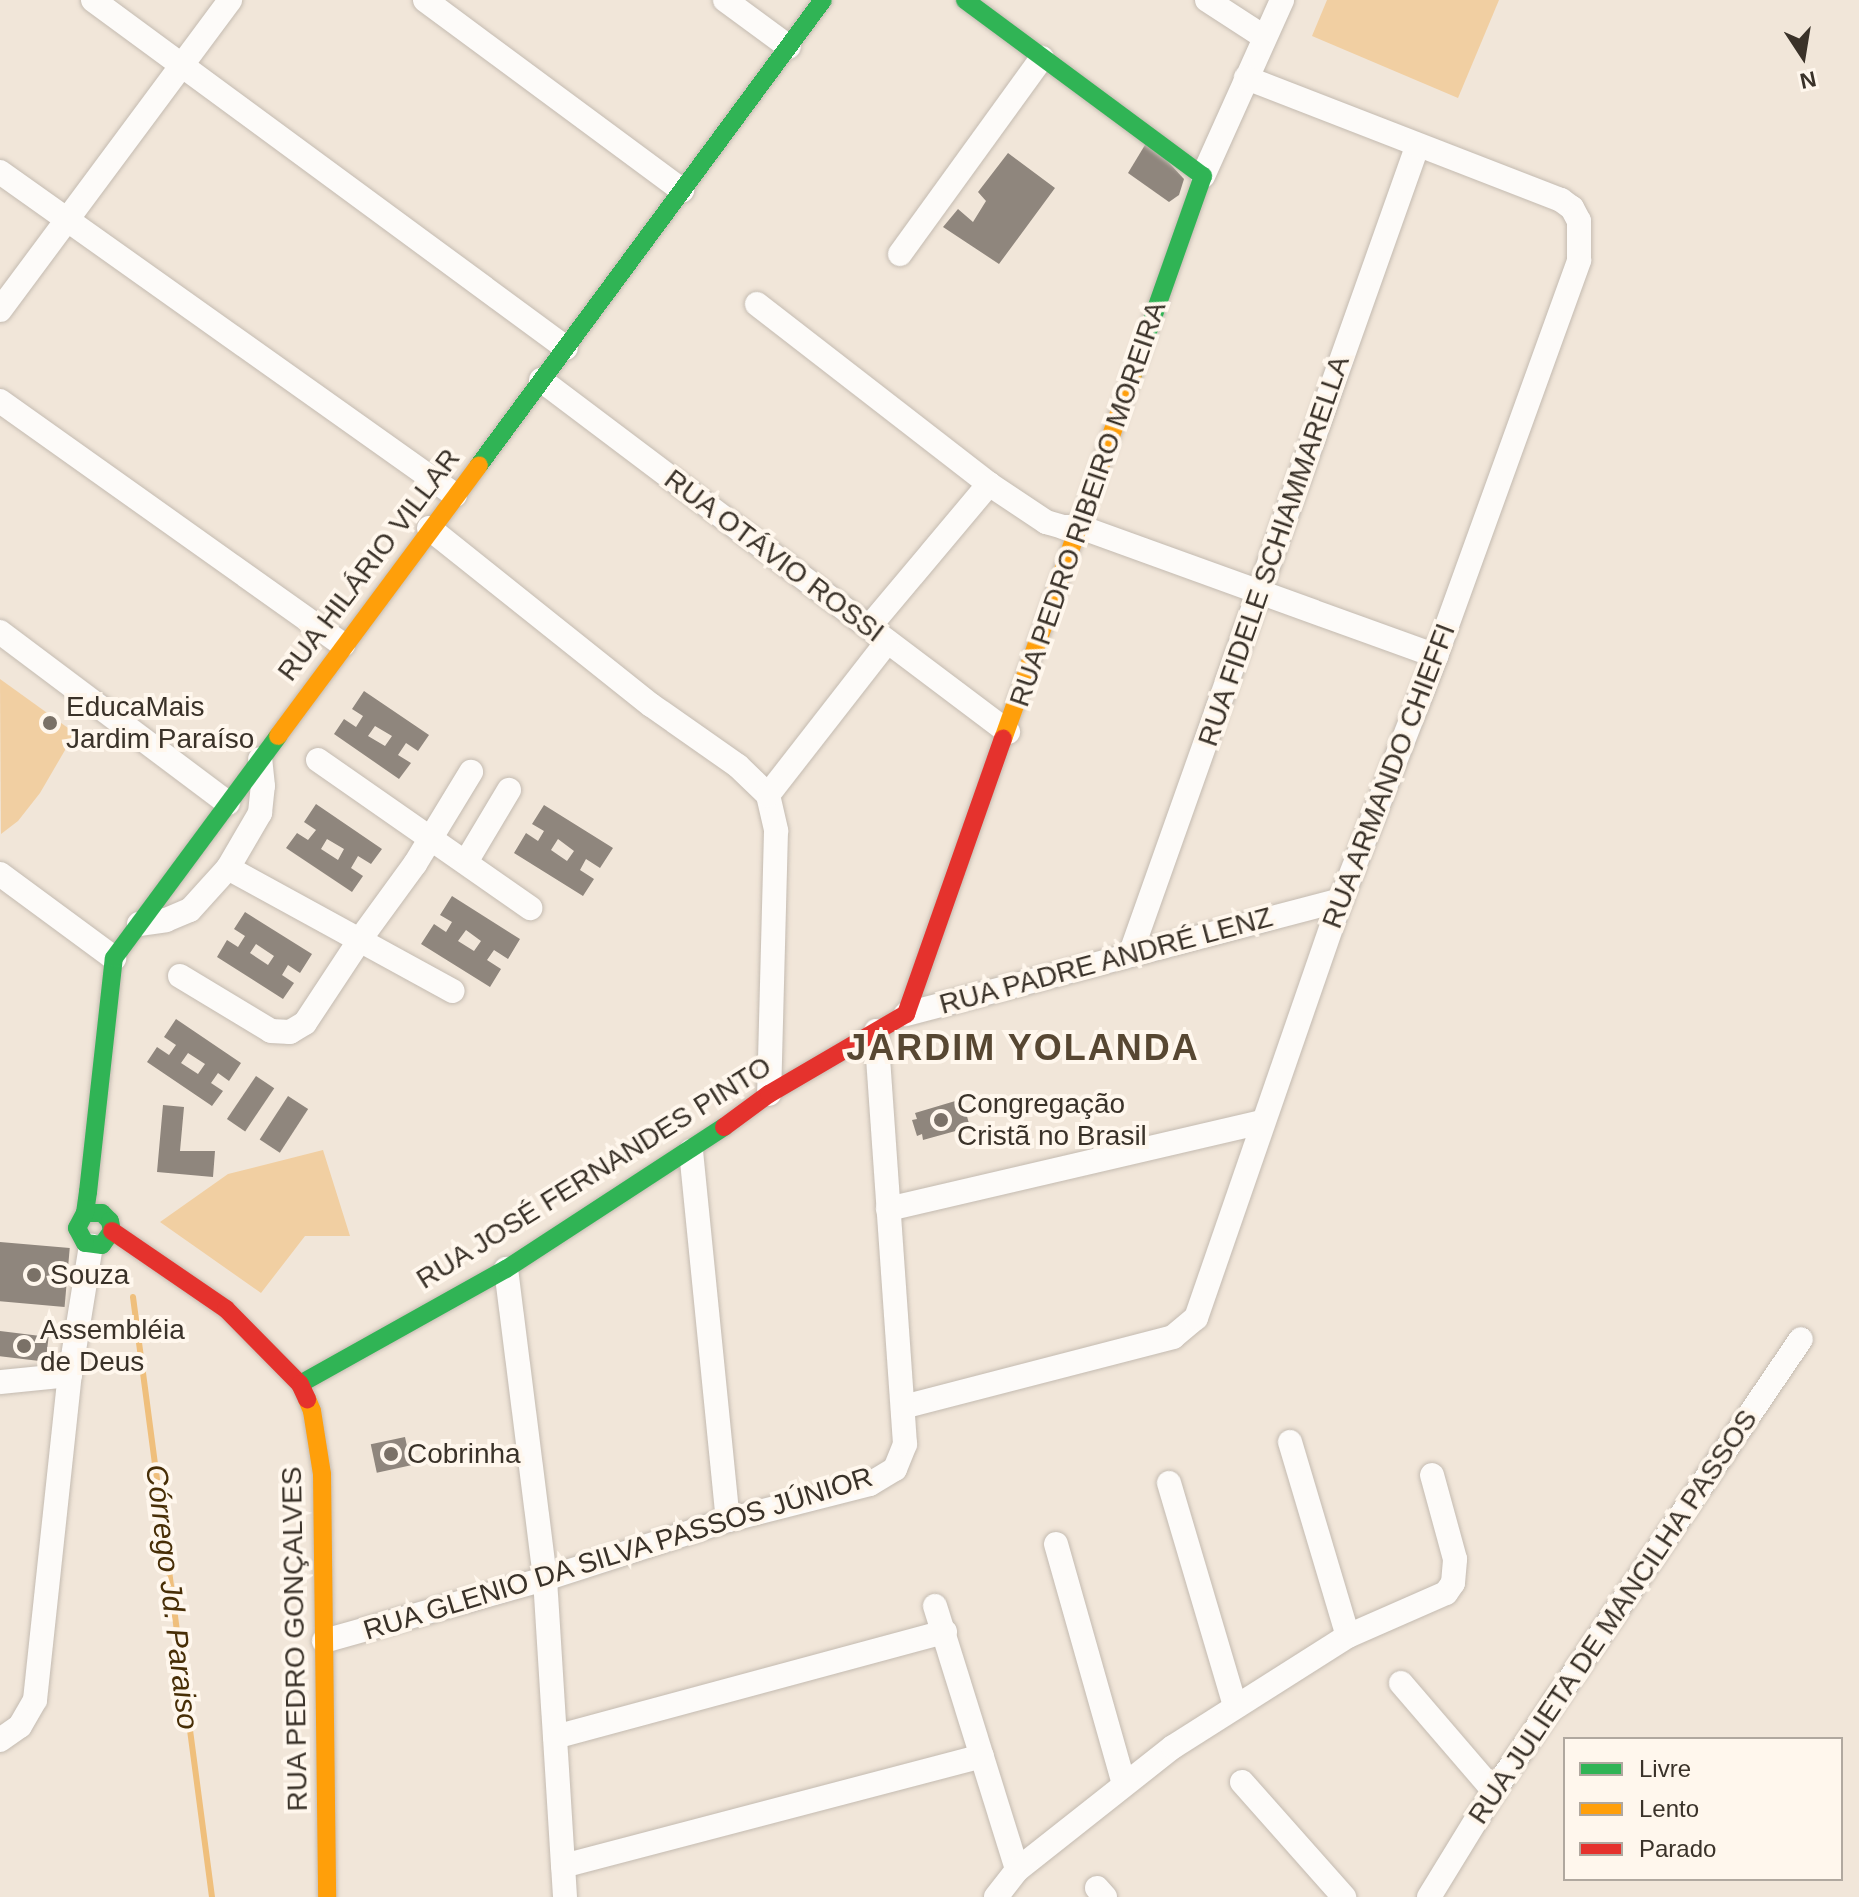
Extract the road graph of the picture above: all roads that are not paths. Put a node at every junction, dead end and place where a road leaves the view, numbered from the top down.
1 (93, 0) edge
2 (230, 0) edge
3 (425, 0) edge
4 (725, 0) edge
5 (823, 0) edge
6 (965, 0) edge
7 (1207, 0) edge
8 (1282, 0) edge
9 (1264, 37) junction
10 (789, 47) junction
11 (1042, 58) junction
12 (179, 65) junction
13 (1246, 78) junction
14 (1417, 147) junction
15 (0, 172) edge
16 (1203, 176) junction
17 (682, 190) junction
18 (65, 220) junction
19 (900, 254) dead end
20 (757, 304) dead end
21 (0, 310) edge
22 (566, 348) junction
23 (541, 380) junction
24 (0, 401) edge
25 (989, 484) junction
26 (455, 495) junction
27 (1080, 527) junction
28 (429, 528) junction
29 (1260, 591) junction
30 (0, 632) edge
31 (878, 635) junction
32 (343, 645) junction
33 (1436, 656) junction
34 (1008, 732) junction
35 (260, 759) junction
36 (318, 760) dead end
37 (471, 772) dead end
38 (509, 790) dead end
39 (768, 795) junction
40 (228, 803) junction
41 (432, 838) junction
42 (466, 862) junction
43 (228, 868) junction
44 (0, 874) edge
45 (1341, 900) junction
46 (530, 908) dead end
47 (139, 924) junction
48 (361, 938) junction
49 (1130, 955) junction
50 (114, 958) junction
51 (180, 976) dead end
52 (453, 991) dead end
53 (906, 1014) junction
54 (876, 1031) junction
55 (769, 1094) junction
56 (1262, 1122) junction
57 (691, 1151) junction
58 (888, 1209) junction
59 (85, 1213) junction
60 (112, 1231) junction
61 (91, 1246) junction
62 (506, 1269) junction
63 (1801, 1339) dead end
64 (70, 1375) junction
65 (0, 1382) edge
66 (300, 1384) junction
67 (903, 1407) junction
68 (1290, 1442) dead end
69 (1432, 1475) dead end
70 (1169, 1483) dead end
71 (728, 1520) junction
72 (1056, 1544) dead end
73 (545, 1579) junction
74 (935, 1606) dead end
75 (945, 1632) junction
76 (1348, 1636) junction
77 (324, 1641) junction
78 (1401, 1683) dead end
79 (1235, 1706) junction
80 (555, 1737) junction
81 (0, 1740) edge
82 (982, 1756) junction
83 (1242, 1782) dead end
84 (1124, 1784) junction
85 (1494, 1791) junction
86 (563, 1866) junction
87 (1017, 1870) junction
88 (992, 1895) edge
89 (327, 1897) edge
90 (565, 1897) edge
91 (1344, 1897) edge
92 (1429, 1897) edge

1 - 12 street
2 - 12 street
3 - 17 street
4 - 10 street
5 - 10 street, RUA HILÁRIO VILLAR
6 - 11 street
7 - 9 street
8 - 9 street, RUA PEDRO RIBEIRO MOREIRA
9 - 13 street, RUA PEDRO RIBEIRO MOREIRA
10 - 17 street, RUA HILÁRIO VILLAR
11 - 16 street
11 - 19 street
12 - 18 street
12 - 22 street
13 - 14 street
13 - 16 street, RUA PEDRO RIBEIRO MOREIRA
14 - 29 street, RUA FIDELE SCHIAMMARELLA
14 - 33 street, RUA ARMANDO CHIEFFI
15 - 18 street
16 - 27 street, RUA PEDRO RIBEIRO MOREIRA
17 - 22 street, RUA HILÁRIO VILLAR
18 - 21 street
18 - 26 street
20 - 25 street
22 - 23 street, RUA HILÁRIO VILLAR
23 - 26 street, RUA HILÁRIO VILLAR
23 - 31 street, RUA OTÁVIO ROSSI
24 - 32 street
25 - 27 street
25 - 31 street
26 - 28 street, RUA HILÁRIO VILLAR
27 - 29 street
27 - 34 street, RUA PEDRO RIBEIRO MOREIRA
28 - 32 street, RUA HILÁRIO VILLAR
28 - 39 street
29 - 33 street
29 - 49 street, RUA FIDELE SCHIAMMARELLA
30 - 40 street
31 - 34 street, RUA OTÁVIO ROSSI
31 - 39 street
32 - 35 street, RUA HILÁRIO VILLAR
33 - 45 street, RUA ARMANDO CHIEFFI
34 - 53 street, RUA PEDRO RIBEIRO MOREIRA
35 - 40 street, RUA HILÁRIO VILLAR
35 - 43 street
36 - 41 street
37 - 41 street
38 - 42 street
39 - 55 street
40 - 47 street, RUA HILÁRIO VILLAR
41 - 42 street
41 - 48 street
42 - 46 street
43 - 47 street
43 - 48 street
44 - 50 street
45 - 49 street, RUA PADRE ANDRÉ LENZ
45 - 56 street, RUA ARMANDO CHIEFFI
47 - 50 street, RUA HILÁRIO VILLAR
48 - 51 street
48 - 52 street
49 - 53 street, RUA PADRE ANDRÉ LENZ
50 - 59 street, RUA HILÁRIO VILLAR
53 - 54 street, RUA PADRE ANDRÉ LENZ
54 - 55 street, RUA JOSÉ FERNANDES PINTO
54 - 58 street, RUA GLENIO DA SILVA PASSOS JÚNIOR
55 - 57 street, RUA JOSÉ FERNANDES PINTO
56 - 58 street
56 - 67 street, RUA ARMANDO CHIEFFI
57 - 62 street, RUA JOSÉ FERNANDES PINTO
57 - 71 street
58 - 67 street, RUA GLENIO DA SILVA PASSOS JÚNIOR
59 - 60 street
59 - 61 street, RUA HILÁRIO VILLAR
60 - 61 street
60 - 66 street
61 - 64 street
62 - 66 street, RUA JOSÉ FERNANDES PINTO
62 - 73 street
63 - 85 street, RUA JULIETA DE MANCILHA PASSOS
64 - 65 street
64 - 81 street
66 - 77 street, RUA PEDRO GONÇALVES
67 - 71 street, RUA GLENIO DA SILVA PASSOS JÚNIOR
68 - 76 street
69 - 76 street
70 - 79 street
71 - 73 street, RUA GLENIO DA SILVA PASSOS JÚNIOR
72 - 84 street
73 - 77 street, RUA GLENIO DA SILVA PASSOS JÚNIOR
73 - 80 street
74 - 75 street
75 - 80 street
75 - 82 street
76 - 79 street
77 - 89 street, RUA PEDRO GONÇALVES
78 - 85 street
79 - 84 street
80 - 86 street
82 - 86 street
82 - 87 street
83 - 91 street
84 - 87 street
85 - 92 street, RUA JULIETA DE MANCILHA PASSOS
86 - 90 street
87 - 88 street

